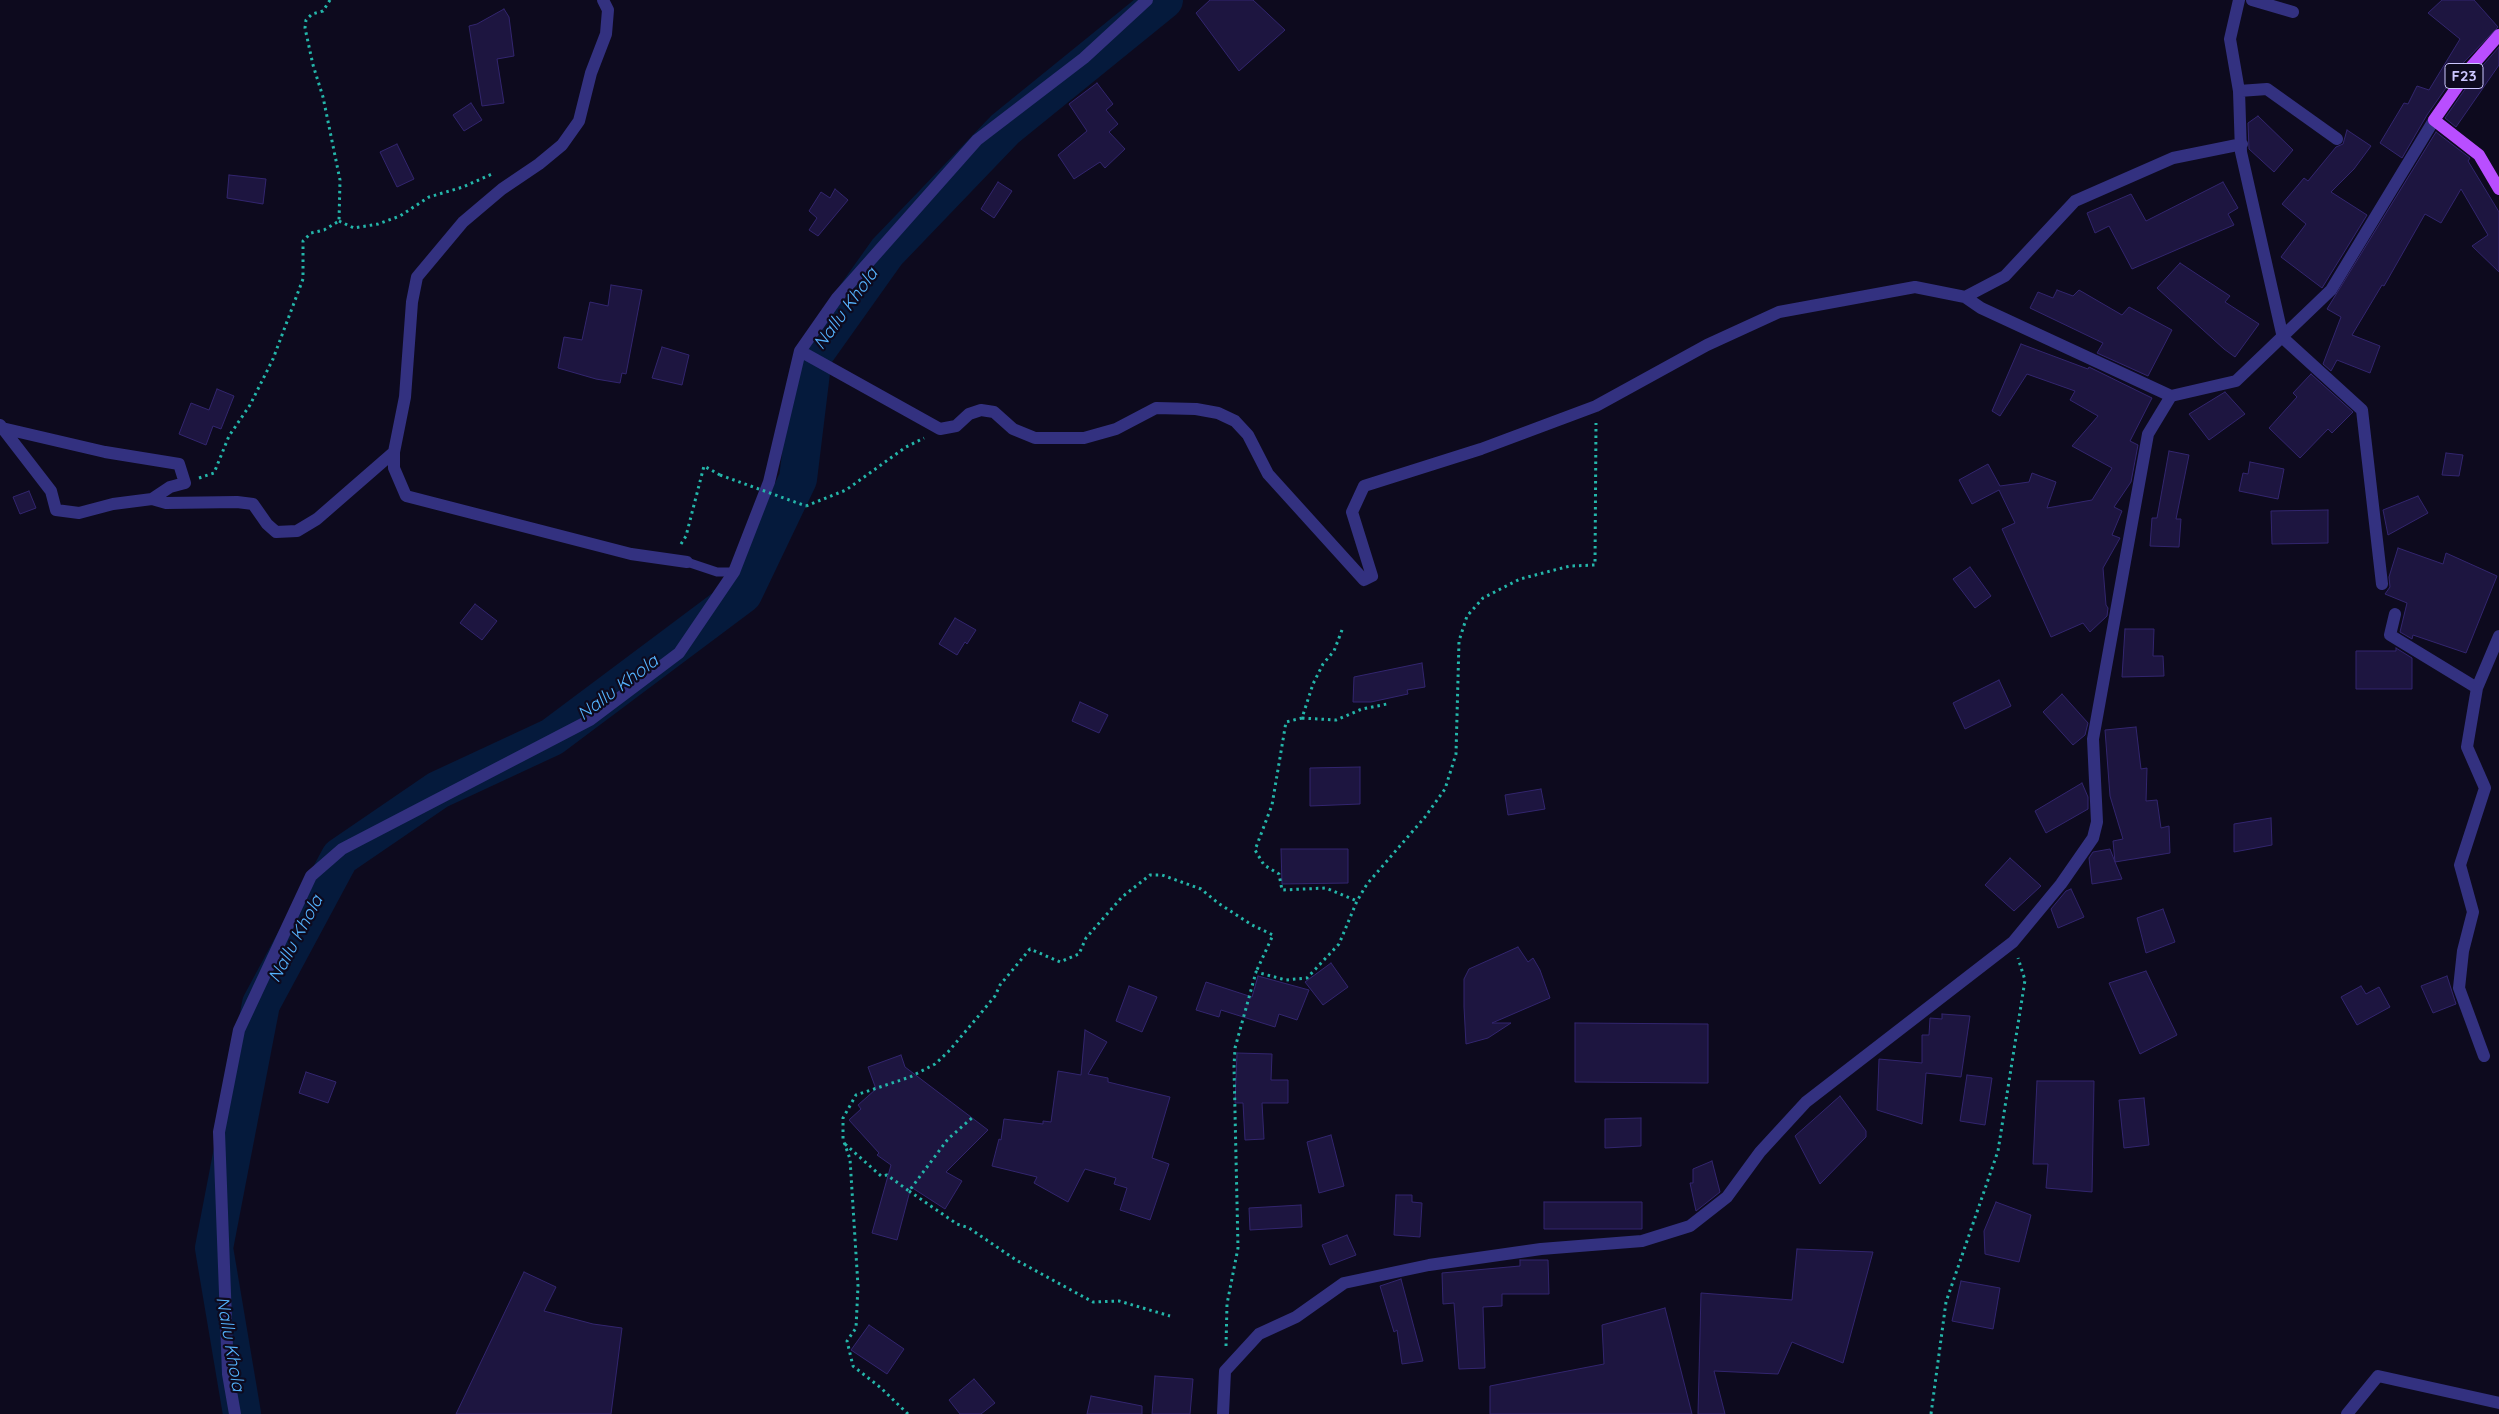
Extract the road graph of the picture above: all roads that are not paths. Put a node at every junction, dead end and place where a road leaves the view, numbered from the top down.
1 (603, 0) edge
2 (1147, 0) edge
3 (2239, 0) edge
4 (2252, 0) edge
5 (2293, 12) dead end
6 (2499, 35) edge
7 (2240, 91) junction
8 (2434, 120) junction
9 (2337, 139) dead end
10 (2242, 144) junction
11 (2499, 189) edge
12 (1965, 297) junction
13 (2282, 338) junction
14 (800, 351) junction
15 (2171, 396) junction
16 (1, 427) edge
17 (394, 452) junction
18 (152, 499) junction
19 (687, 562) joint
20 (734, 572) junction
21 (2382, 584) dead end
22 (2395, 614) dead end
23 (2499, 636) edge
24 (2476, 688) junction
25 (2484, 1056) dead end
26 (2499, 1402) edge
27 (234, 1414) edge
28 (1223, 1414) edge
29 (2347, 1414) edge

1 - 17 street
2 - 14 street
3 - 7 street
4 - 5 street
6 - 8 main road, F23
7 - 9 street
7 - 10 street
8 - 11 main road
8 - 13 street
10 - 12 street
10 - 13 street
12 - 14 street
12 - 15 street
13 - 15 street
13 - 21 street
14 - 20 street
15 - 28 street
16 - 18 street
16 - 18 street
17 - 18 street
17 - 19 street
19 - 20 lane
20 - 27 street
22 - 24 street
23 - 24 street
24 - 25 street
26 - 29 street

